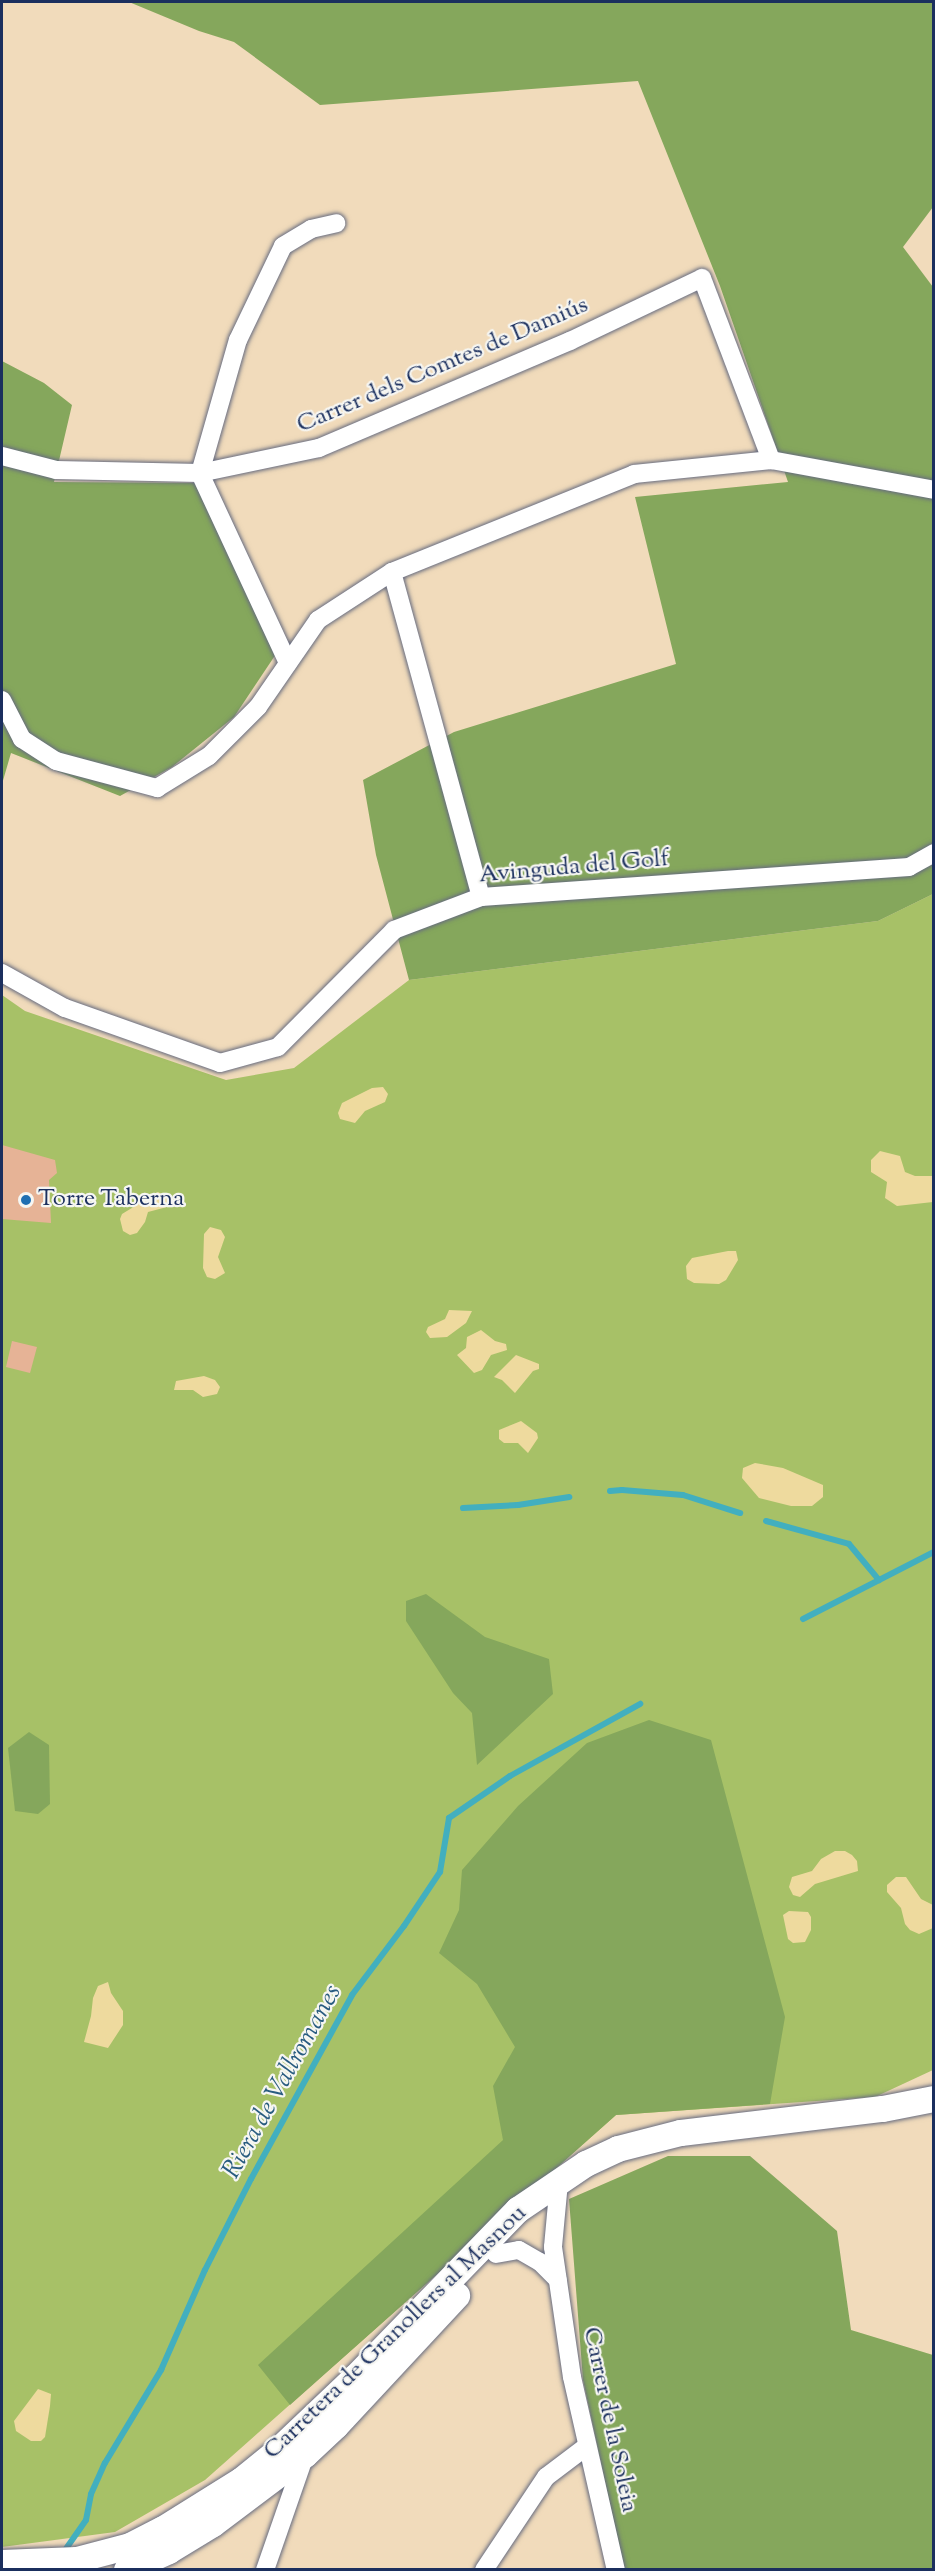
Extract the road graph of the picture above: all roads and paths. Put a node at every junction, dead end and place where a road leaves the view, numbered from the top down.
1 (336, 223) dead end
2 (2, 456) edge
3 (771, 460) junction
4 (200, 473) junction
5 (933, 490) edge
6 (392, 572) junction
7 (288, 663) junction
8 (2, 700) edge
9 (933, 853) edge
10 (481, 897) junction
11 (2, 974) edge
12 (933, 2099) edge
13 (559, 2182) junction
14 (496, 2254) junction
15 (558, 2280) junction
16 (336, 2426) junction
17 (586, 2446) junction
18 (279, 2450) junction
19 (305, 2455) junction
20 (8, 2563) edge
21 (127, 2570) edge
22 (264, 2570) edge
23 (484, 2570) edge
24 (616, 2570) edge

1 - 4 street
2 - 4 street, Carrer dels Comtes de Damiús
3 - 4 street, Carrer dels Comtes de Damiús
3 - 5 street
3 - 6 street
4 - 7 street
6 - 7 street
6 - 10 street
7 - 8 street
9 - 10 street, Avinguda del Golf
10 - 11 street, Avinguda del Golf
12 - 13 main road, Carretera de Granollers al Masnou
13 - 14 main road, Carretera de Granollers al Masnou
13 - 15 street, Carrer de la Soleia
13 - 18 main road, Carretera de Granollers al Masnou
14 - 15 street
14 - 16 main road, Carretera de Granollers al Masnou
15 - 17 street, Carrer de la Soleia
16 - 18 main road
16 - 19 main road, Carretera de Granollers al Masnou
17 - 23 street
17 - 24 street, Carrer de la Soleia
18 - 20 main road, Carretera de Granollers al Masnou
19 - 21 main road, Carretera de Granollers al Masnou
19 - 22 street

